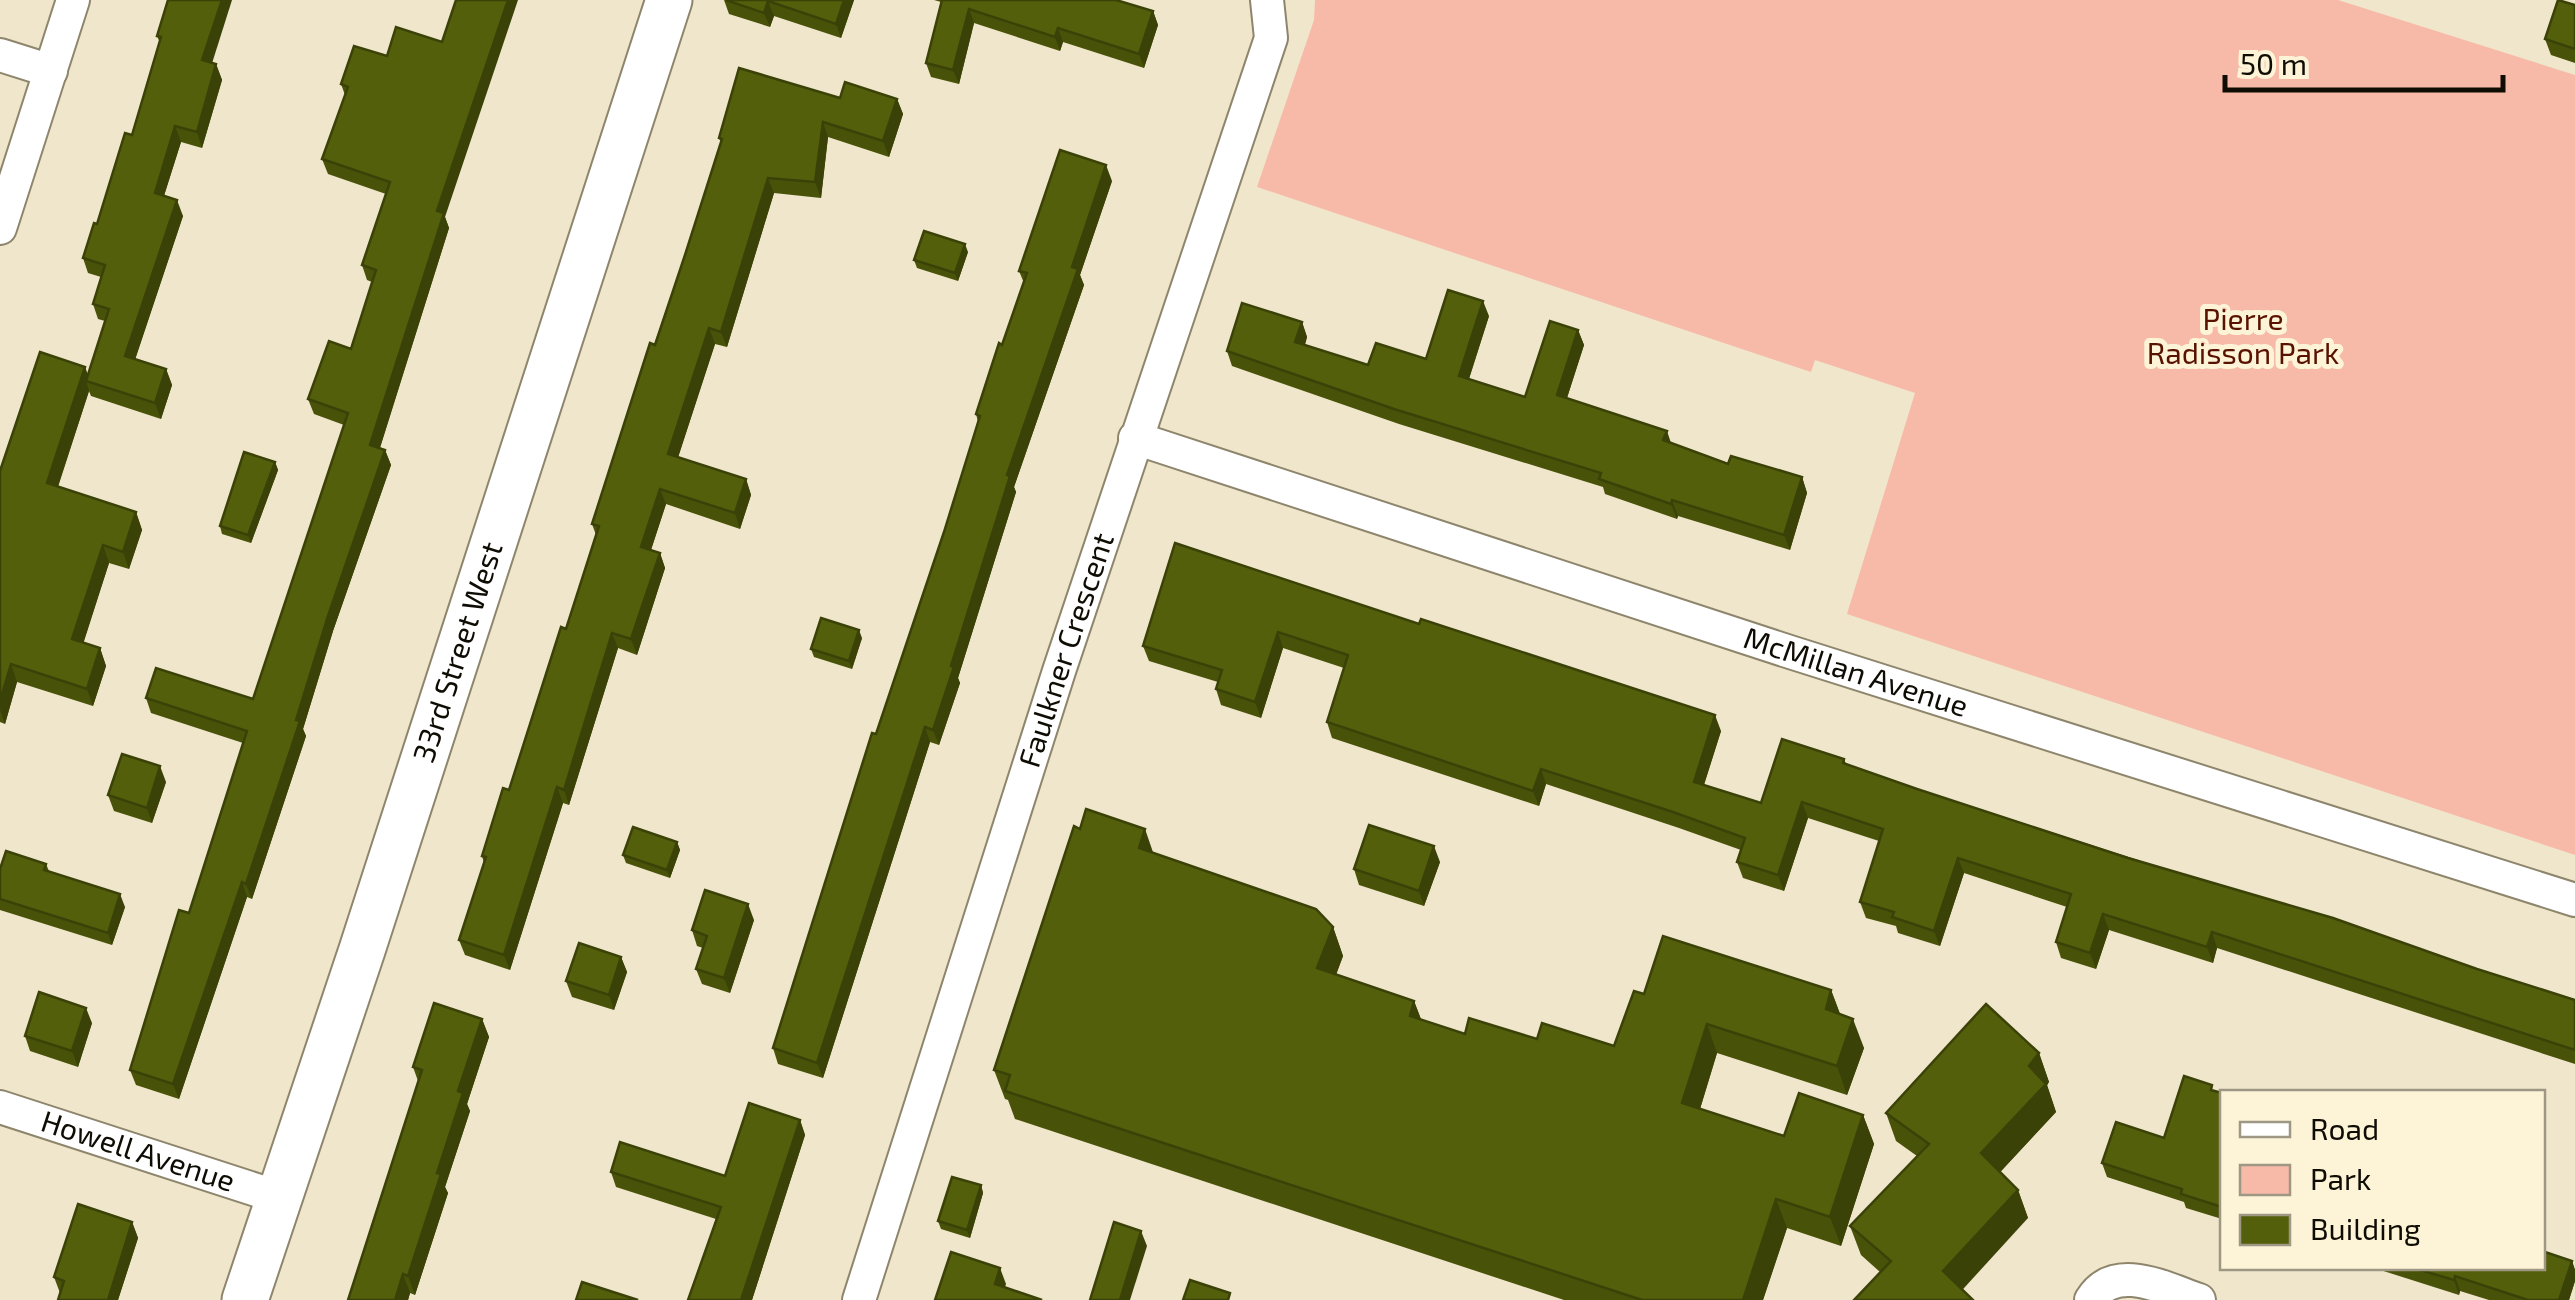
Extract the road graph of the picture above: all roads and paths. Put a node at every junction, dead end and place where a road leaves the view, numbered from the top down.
1 (73, 0) edge
2 (668, 0) edge
3 (1268, 0) edge
4 (0, 55) edge
5 (51, 70) junction
6 (0, 228) edge
7 (1136, 438) junction
8 (2575, 900) edge
9 (0, 1107) edge
10 (278, 1197) junction
11 (246, 1300) edge
12 (859, 1300) edge
13 (2090, 1300) edge
14 (2198, 1300) edge

1 - 5 street
2 - 10 main road, 33rd Street West
3 - 7 street, Faulkner Crescent
4 - 5 street
5 - 6 street
7 - 8 street, McMillan Avenue
7 - 12 street, Faulkner Crescent
9 - 10 street, Howell Avenue
10 - 11 main road, 33rd Street West
13 - 14 street

